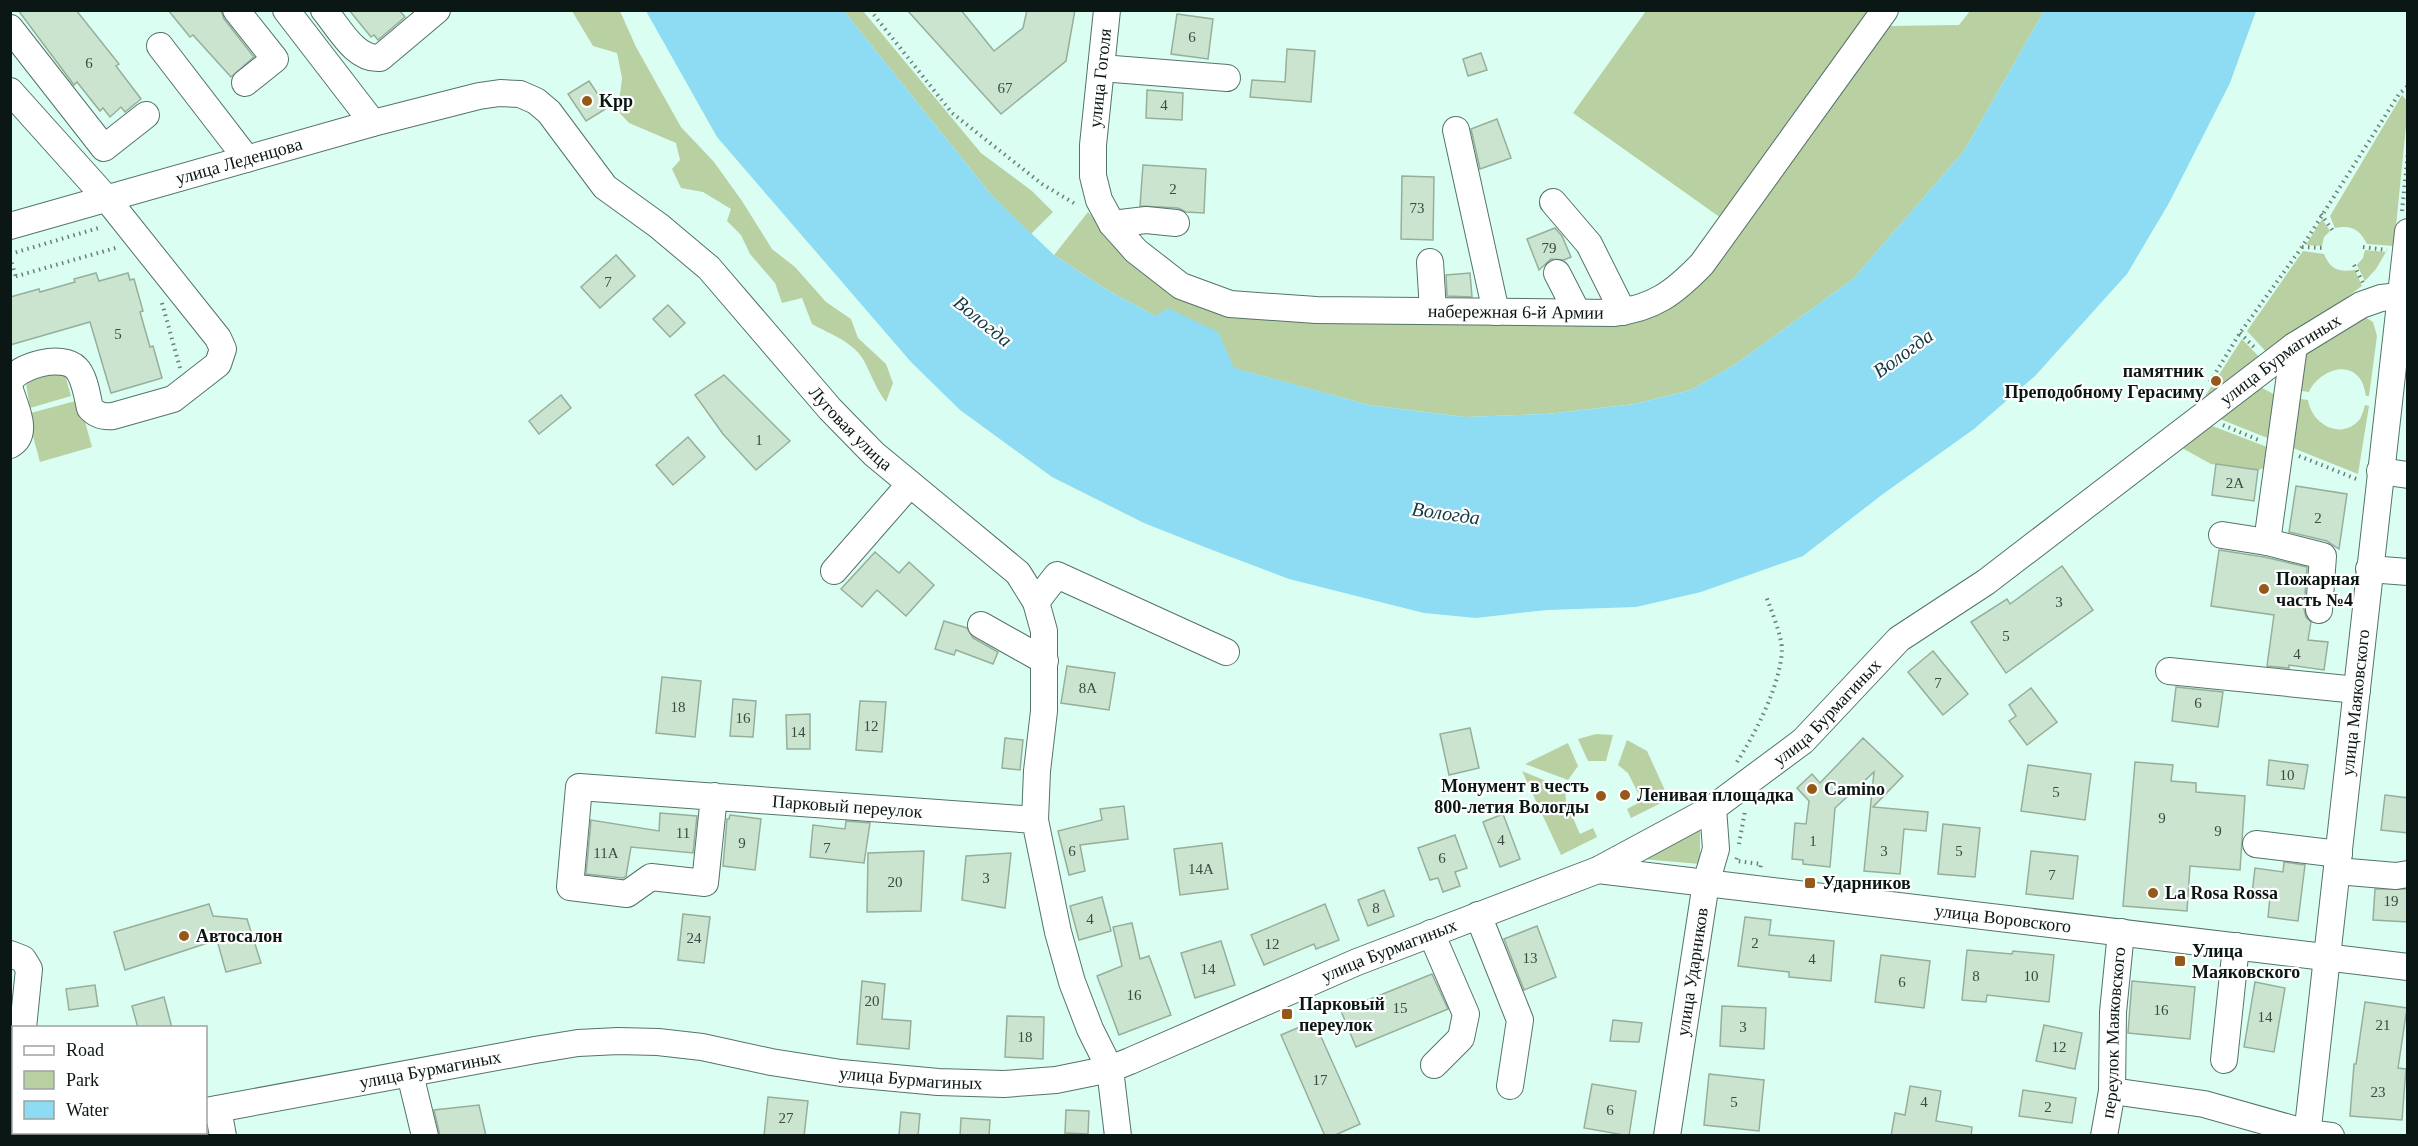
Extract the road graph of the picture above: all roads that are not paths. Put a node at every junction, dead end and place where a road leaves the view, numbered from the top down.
1 (236, 10) edge
2 (286, 10) edge
3 (324, 10) edge
4 (437, 10) edge
5 (1107, 10) edge
6 (1885, 10) edge
7 (10, 28) edge
8 (160, 46) dead end
9 (40, 66) junction
10 (1101, 68) junction
11 (1227, 78) dead end
12 (245, 83) dead end
13 (10, 90) edge
14 (520, 94) joint
15 (146, 115) dead end
16 (373, 123) junction
17 (1456, 130) dead end
18 (1092, 145) joint
19 (247, 159) junction
20 (107, 199) junction
21 (1553, 202) dead end
22 (1176, 223) dead end
23 (1112, 224) junction
24 (10, 226) edge
25 (2408, 232) edge
26 (1430, 261) dead end
27 (1557, 273) dead end
28 (2400, 296) junction
29 (1433, 311) junction
30 (1496, 312) junction
31 (1577, 312) junction
32 (1623, 312) junction
33 (2294, 346) junction
34 (10, 382) edge
35 (10, 390) edge
36 (10, 445) edge
37 (2380, 471) junction
38 (2408, 475) edge
39 (910, 484) junction
40 (2222, 535) dead end
41 (2267, 542) junction
42 (2369, 569) junction
43 (834, 571) dead end
44 (2408, 572) edge
45 (1018, 573) junction
46 (1057, 575) junction
47 (1036, 602) junction
48 (2319, 610) dead end
49 (981, 625) dead end
50 (1226, 652) dead end
51 (1045, 661) junction
52 (2169, 671) dead end
53 (2357, 690) junction
54 (714, 796) junction
55 (1713, 808) junction
56 (1035, 820) junction
57 (2256, 844) dead end
58 (2338, 863) junction
59 (1598, 870) junction
60 (2408, 874) edge
61 (1707, 883) junction
62 (1479, 915) junction
63 (2121, 932) junction
64 (1431, 933) junction
65 (2236, 946) junction
66 (10, 954) edge
67 (2328, 958) junction
68 (2408, 967) edge
69 (23, 1026) edge
70 (2224, 1060) dead end
71 (1434, 1065) dead end
72 (1110, 1069) junction
73 (411, 1074) junction
74 (1510, 1086) dead end
75 (2112, 1091) junction
76 (212, 1110) edge
77 (2315, 1135) edge
78 (223, 1136) edge
79 (425, 1136) edge
80 (1118, 1136) edge
81 (1667, 1136) edge
82 (2104, 1136) edge

1 - 12 street
2 - 16 street
3 - 4 street
5 - 10 street, улица Гоголя
6 - 32 street, набережная 6-й Армии
7 - 9 street
8 - 19 street
9 - 13 street
9 - 15 street
10 - 11 street
10 - 18 street, улица Гоголя
13 - 20 street
14 - 16 street, улица Леденцова
14 - 39 street, Луговая улица
16 - 19 street, улица Леденцова
17 - 30 street
18 - 23 street, набережная 6-й Армии
19 - 20 street, улица Леденцова
20 - 24 street, улица Леденцова
20 - 34 street
21 - 32 street
22 - 23 street
23 - 29 street, набережная 6-й Армии
25 - 28 street, улица Маяковского
26 - 29 street
27 - 31 street
28 - 33 street, улица Бурмагиных
28 - 37 street, улица Маяковского
29 - 30 street, набережная 6-й Армии
30 - 31 street, набережная 6-й Армии
31 - 32 street, набережная 6-й Армии
33 - 41 street
33 - 55 street, улица Бурмагиных
35 - 36 street
37 - 38 street
37 - 42 street, улица Маяковского
39 - 43 street
39 - 45 street, Луговая улица
40 - 41 street
41 - 48 street
42 - 44 street
42 - 53 street, улица Маяковского
45 - 46 street
45 - 47 street, Луговая улица
46 - 47 street
46 - 50 street
47 - 51 street, Луговая улица
49 - 51 street
51 - 56 street, Луговая улица
52 - 53 street
53 - 58 street, улица Маяковского
54 - 54 street, Парковый переулок
54 - 56 street, Парковый переулок
55 - 59 street, улица Бурмагиных
55 - 61 street, улица Ударников
56 - 72 street
57 - 58 street
58 - 60 street
58 - 67 street, улица Маяковского
59 - 61 street, улица Воровского
59 - 62 street, улица Бурмагиных
61 - 63 street, улица Воровского
61 - 81 street, улица Ударников
62 - 64 street, улица Бурмагиных
62 - 74 street
63 - 65 street, улица Воровского
63 - 75 street, переулок Маяковского
64 - 71 street
64 - 72 street, улица Бурмагиных
65 - 67 street, улица Воровского
65 - 70 street
66 - 69 street
67 - 68 street, улица Воровского
67 - 77 street, улица Маяковского
72 - 73 street, улица Бурмагиных
72 - 80 street
73 - 76 street, улица Бурмагиных
73 - 79 street
75 - 77 street
75 - 82 street, переулок Маяковского
76 - 78 street

